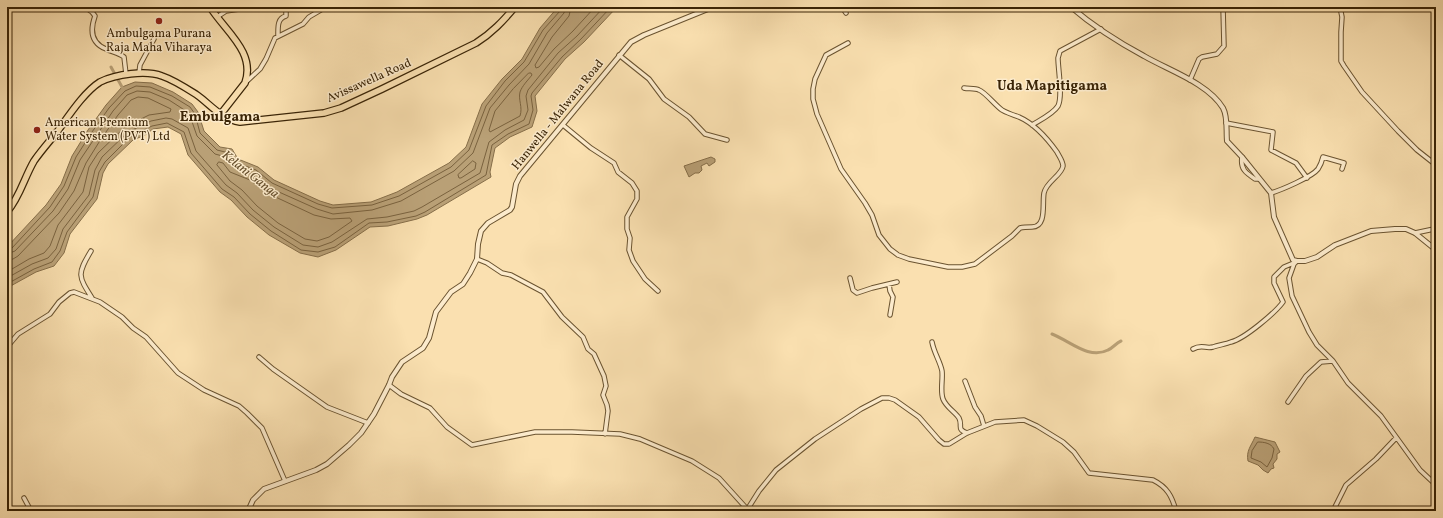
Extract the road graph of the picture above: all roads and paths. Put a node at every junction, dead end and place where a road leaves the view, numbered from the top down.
1 (85, 7) edge
2 (210, 7) edge
3 (247, 7) edge
4 (286, 7) edge
5 (326, 7) edge
6 (515, 7) edge
7 (713, 7) edge
8 (842, 7) edge
9 (1071, 7) edge
10 (1223, 7) edge
11 (1340, 7) edge
12 (846, 13) dead end
13 (217, 18) junction
14 (1101, 29) junction
15 (278, 36) junction
16 (154, 39) dead end
17 (848, 42) dead end
18 (619, 55) junction
19 (139, 73) junction
20 (123, 75) junction
21 (1190, 80) junction
22 (245, 83) junction
23 (964, 88) dead end
24 (220, 115) junction
25 (1226, 123) junction
26 (563, 125) junction
27 (1032, 125) junction
28 (727, 140) dead end
29 (1242, 157) junction
30 (1436, 165) edge
31 (1342, 169) dead end
32 (1307, 178) junction
33 (1259, 179) junction
34 (1270, 193) junction
35 (7, 212) edge
36 (1436, 227) edge
37 (1415, 233) junction
38 (1436, 250) edge
39 (91, 251) dead end
40 (477, 259) junction
41 (1297, 262) junction
42 (850, 278) dead end
43 (898, 282) dead end
44 (889, 284) junction
45 (658, 291) dead end
46 (93, 299) junction
47 (890, 315) dead end
48 (932, 342) dead end
49 (7, 347) edge
50 (1193, 349) dead end
51 (259, 357) dead end
52 (1333, 361) junction
53 (965, 381) dead end
54 (389, 385) junction
55 (1288, 402) dead end
56 (368, 423) junction
57 (984, 426) junction
58 (968, 433) junction
59 (605, 434) junction
60 (1396, 438) junction
61 (285, 481) junction
62 (1436, 485) edge
63 (24, 498) dead end
64 (748, 510) edge
65 (31, 511) edge
66 (248, 511) edge
67 (1176, 511) edge
68 (1333, 511) edge

1 - 20 street
2 - 13 main road
3 - 13 street
4 - 15 street
5 - 15 street
6 - 24 main road, Avissawella Road
7 - 18 street, Hanwella - Malwana Road
8 - 12 street
9 - 14 street
10 - 21 street
11 - 30 street
13 - 22 main road
14 - 21 street
14 - 27 street
15 - 22 street
16 - 19 street
17 - 27 street
18 - 26 street, Hanwella - Malwana Road
18 - 28 street
19 - 20 main road, Avissawella Road
19 - 24 main road, Avissawella Road
20 - 35 main road, Avissawella Road
21 - 25 street
22 - 24 main road
23 - 27 street
25 - 29 street
25 - 32 street
26 - 40 street, Hanwella - Malwana Road
26 - 45 street
29 - 33 street
29 - 33 street
31 - 32 street
32 - 34 street
33 - 34 street
34 - 41 street
36 - 37 street
37 - 38 street
37 - 41 street
39 - 46 street
40 - 54 street, Hanwella - Malwana Road
40 - 59 street
41 - 50 street
41 - 52 street
42 - 44 street
43 - 44 street
44 - 47 street
46 - 49 street
46 - 61 street
48 - 58 street
51 - 56 street
52 - 55 street
52 - 60 street
53 - 57 street
54 - 56 street, Hanwella - Malwana Road
54 - 59 street
56 - 61 street, Hanwella - Malwana Road
57 - 58 street
57 - 67 street
58 - 64 street
59 - 64 street
60 - 62 street
60 - 68 street
61 - 66 street, Hanwella - Malwana Road
63 - 65 street

